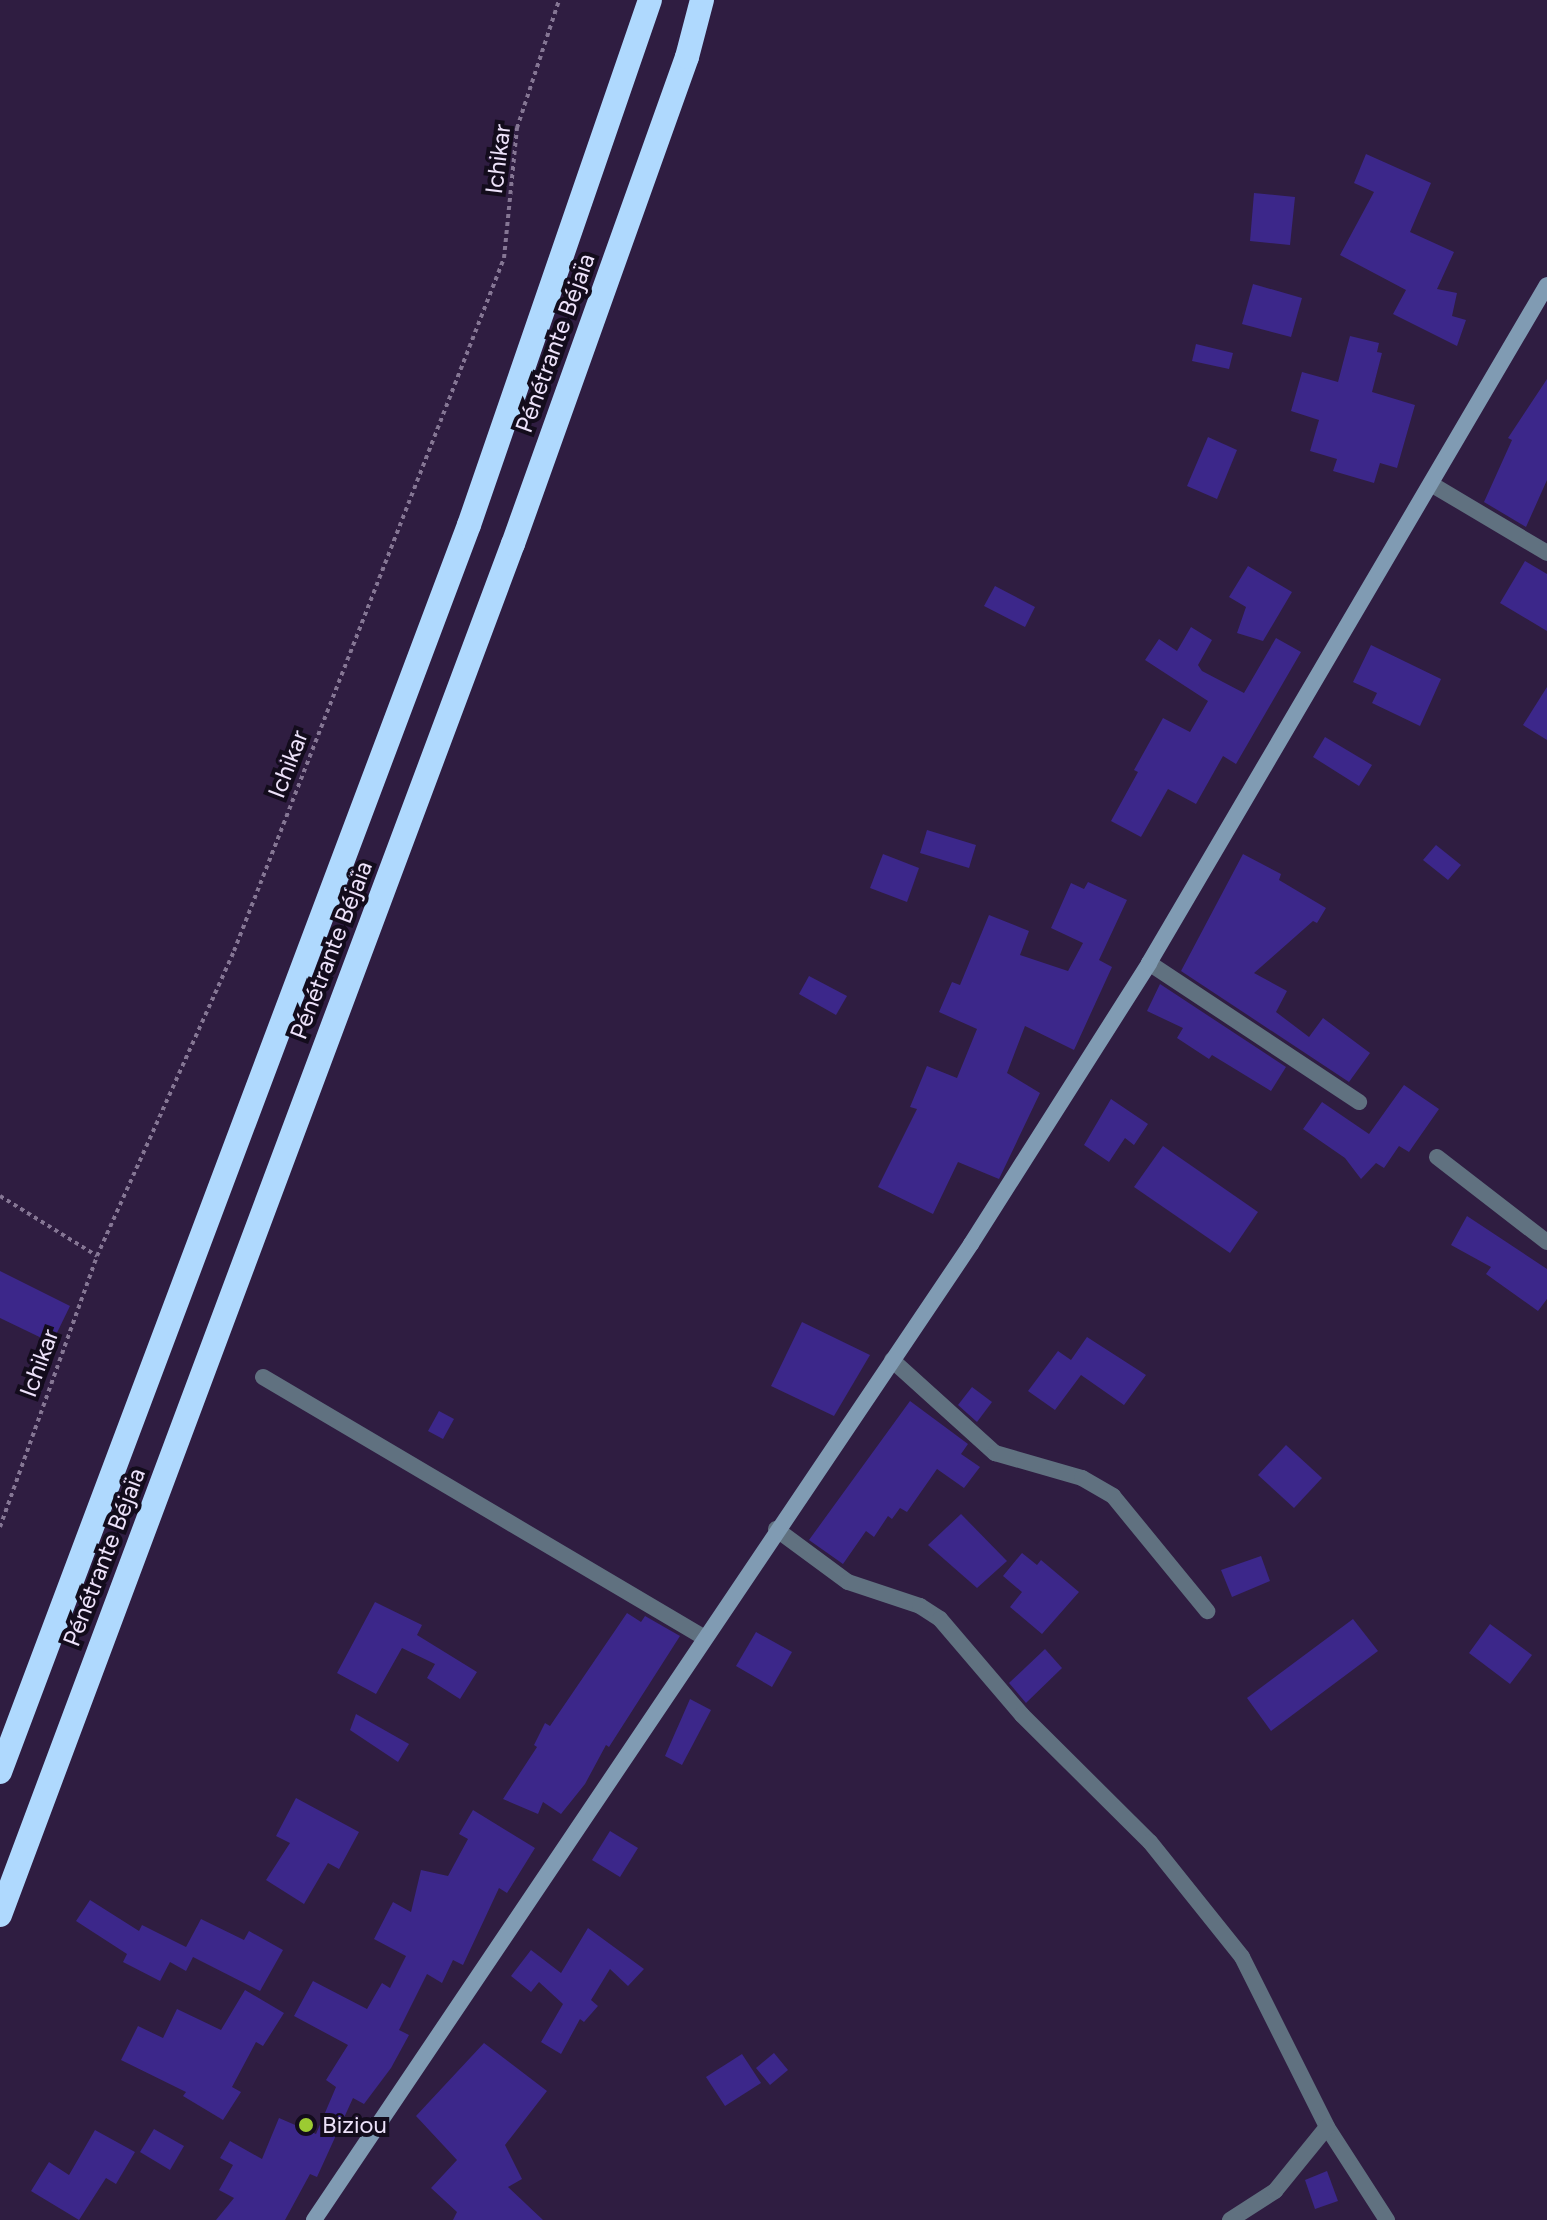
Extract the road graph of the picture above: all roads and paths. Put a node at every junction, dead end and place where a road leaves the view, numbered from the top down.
1 (559, 0) edge
2 (650, 0) edge
3 (702, 0) edge
4 (1547, 285) edge
5 (1431, 484) junction
6 (1547, 553) edge
7 (1149, 963) junction
8 (1359, 1102) dead end
9 (1437, 1157) dead end
10 (0, 1196) edge
11 (1547, 1242) edge
12 (97, 1256) junction
13 (892, 1360) junction
14 (263, 1377) dead end
15 (0, 1527) edge
16 (776, 1529) junction
17 (1207, 1611) dead end
18 (705, 1638) junction
19 (0, 1772) edge
20 (0, 1915) edge
21 (1327, 2127) junction
22 (314, 2220) edge
23 (1230, 2220) edge
24 (1387, 2220) edge

1 - 12 path, Ichikar
2 - 19 highway, Pénétrante Béjaïa
3 - 20 highway, Pénétrante Béjaïa
4 - 5 main road
5 - 6 street
5 - 7 main road
7 - 8 street
7 - 13 main road
9 - 11 street
10 - 12 path
12 - 15 path, Ichikar
13 - 16 main road
13 - 17 street
14 - 18 street
16 - 18 main road
16 - 21 street
18 - 22 main road
21 - 23 street
21 - 24 street

